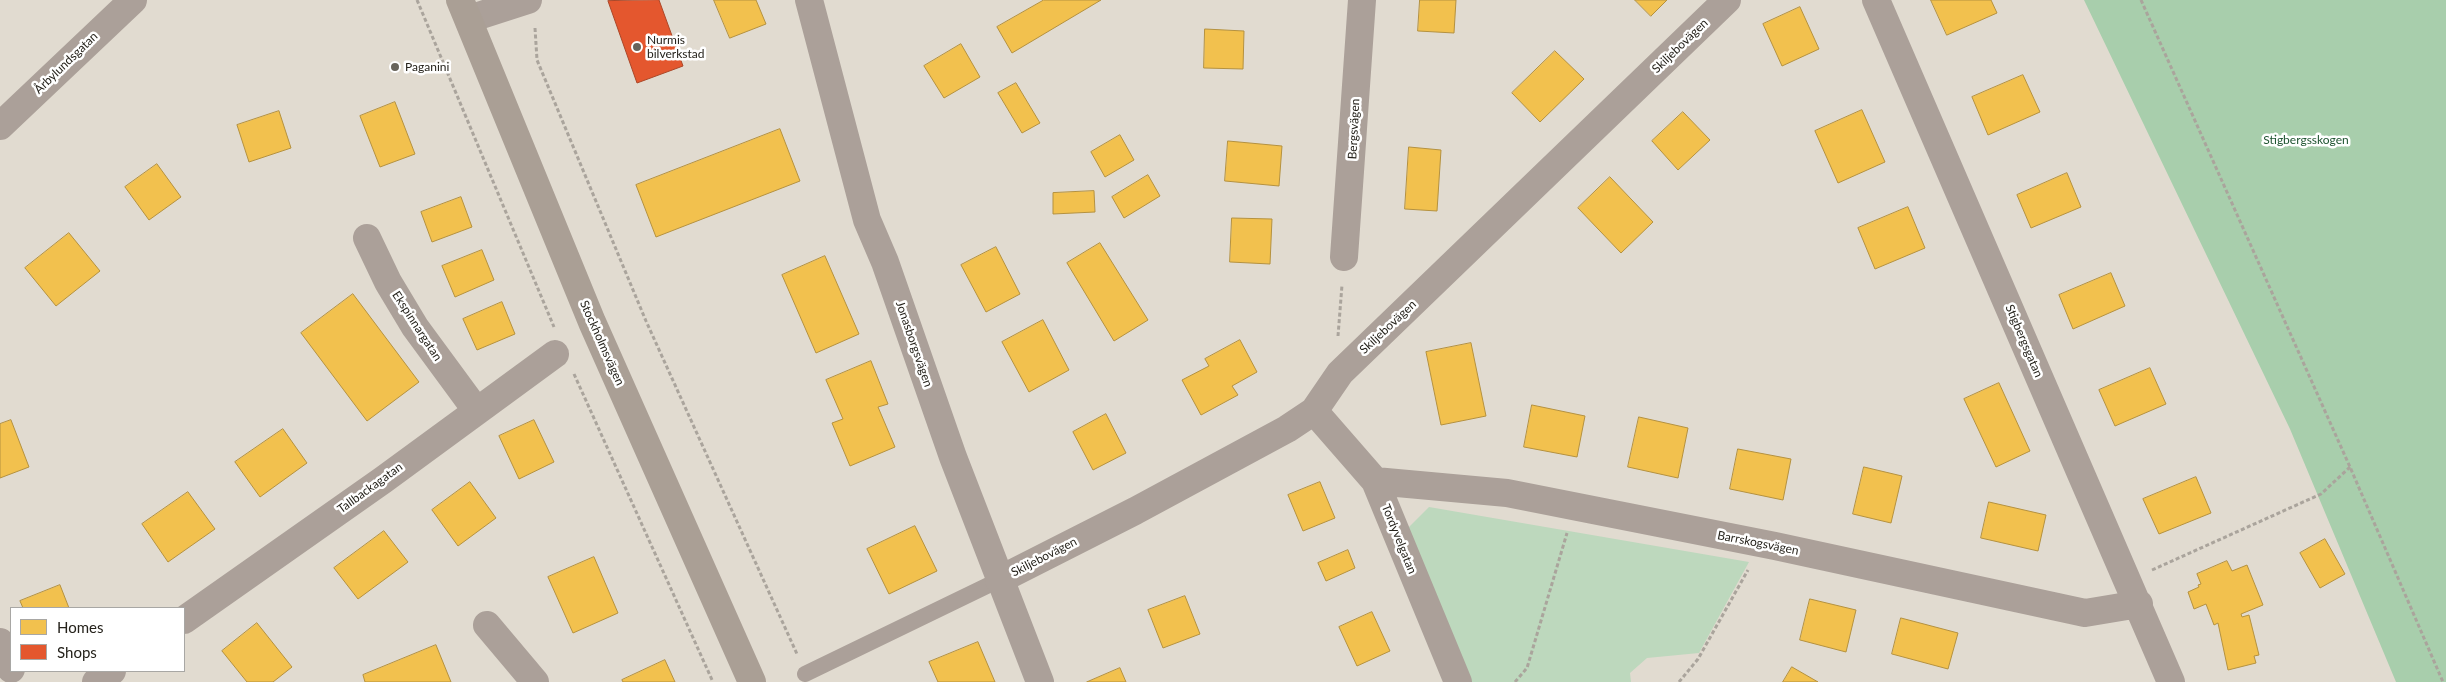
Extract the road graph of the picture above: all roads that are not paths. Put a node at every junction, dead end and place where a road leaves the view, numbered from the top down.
1 (132, 0) edge
2 (809, 0) edge
3 (1362, 0) edge
4 (1727, 0) edge
5 (1876, 0) edge
6 (526, 1) edge
7 (464, 9) edge
8 (0, 126) edge
9 (367, 238) dead end
10 (1344, 257) road end
11 (555, 354) dead end
12 (476, 410) junction
13 (1314, 411) junction
14 (1375, 482) junction
15 (999, 580) junction
16 (2139, 604) junction
17 (185, 619) edge
18 (487, 625) dead end
19 (0, 642) edge
20 (10, 665) edge
21 (111, 672) edge
22 (806, 674) road end
23 (96, 682) edge
24 (535, 682) edge
25 (752, 682) edge
26 (1040, 682) edge
27 (1458, 682) edge
28 (2171, 682) edge

1 - 8 street, Årbylundsgatan
2 - 15 street, Jonasborgsvägen
3 - 10 street, Bergsvägen
4 - 13 street, Skiljebovägen
5 - 16 street, Stigbergsgatan
6 - 7 street
7 - 25 main road, Stockholmsvägen
9 - 12 street, Ekspinnargatan
11 - 12 street, Tallbackagatan
12 - 17 street, Tallbackagatan
13 - 14 street, Tordyvelgatan
13 - 15 street, Skiljebovägen
14 - 16 street, Barrskogsvägen
14 - 27 street, Tordyvelgatan
15 - 22 lane
15 - 26 street, Jonasborgsvägen
16 - 28 street, Stigbergsgatan
18 - 24 street
19 - 20 street
21 - 23 street

